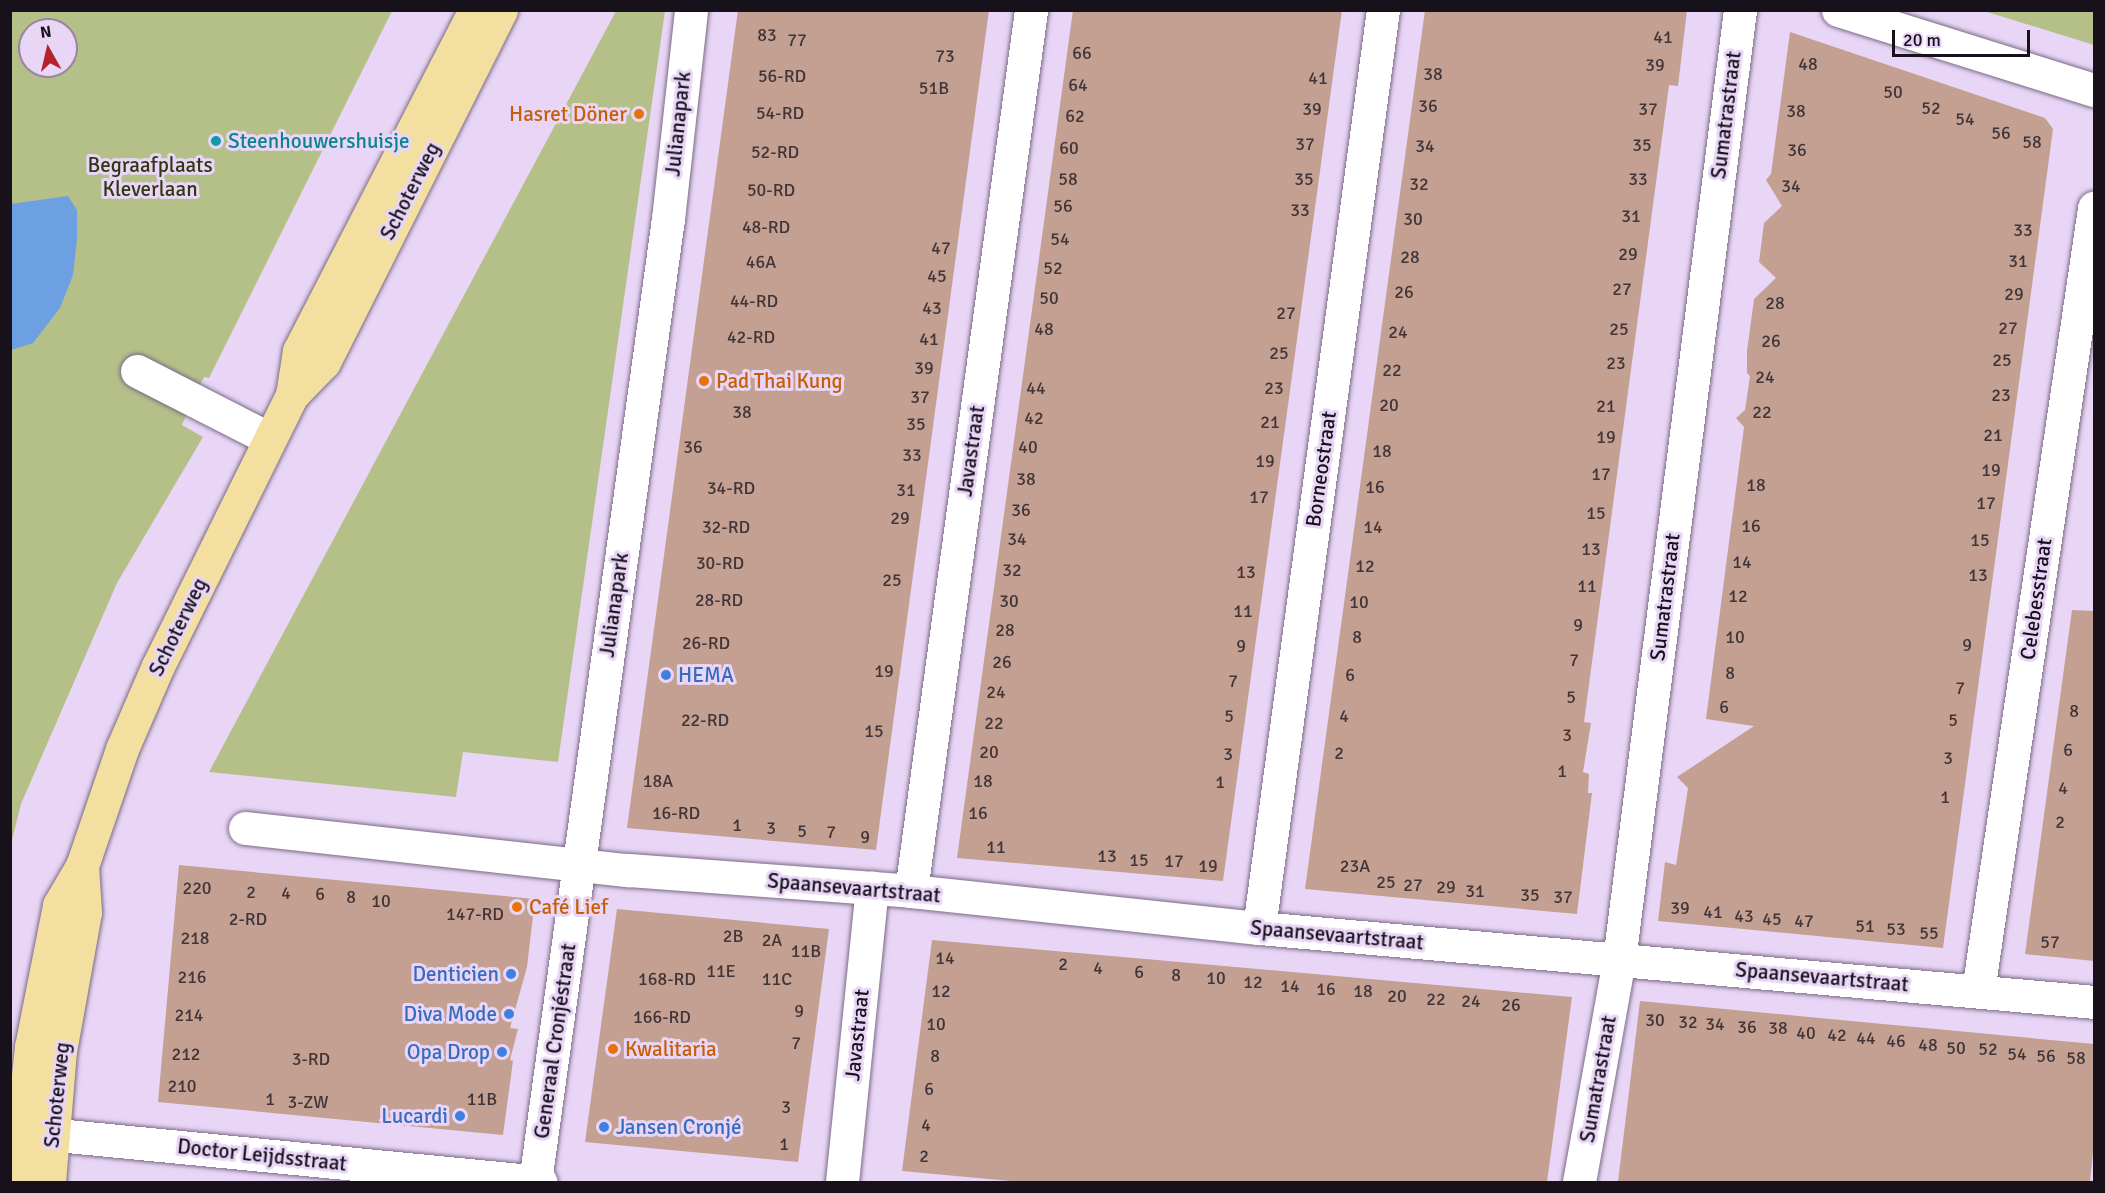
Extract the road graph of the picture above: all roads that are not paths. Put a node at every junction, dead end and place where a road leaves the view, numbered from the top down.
1 (475, 10) edge
2 (501, 10) edge
3 (691, 10) edge
4 (1031, 10) edge
5 (1383, 10) edge
6 (1740, 10) edge
7 (1838, 10) edge
8 (2094, 90) edge
9 (2094, 208) edge
10 (136, 371) dead end
11 (292, 395) junction
12 (270, 439) junction
13 (244, 828) dead end
14 (581, 865) junction
15 (82, 866) junction
16 (872, 888) junction
17 (911, 891) junction
18 (1259, 928) junction
19 (1619, 960) junction
20 (1978, 991) junction
21 (2094, 1002) edge
22 (20, 1132) junction
23 (53, 1135) junction
24 (17, 1182) edge
25 (49, 1182) edge
26 (535, 1182) edge
27 (541, 1182) edge
28 (842, 1182) edge
29 (1579, 1182) edge

1 - 11 main road, Schoterweg
2 - 11 main road, Schoterweg
3 - 14 street, Julianapark
4 - 17 street, Javastraat
5 - 18 street, Borneostraat
6 - 19 street, Sumatrastraat
7 - 8 street
9 - 20 street, Celebesstraat
10 - 12 street
11 - 12 main road, Schoterweg
12 - 15 main road, Schoterweg
13 - 14 street
14 - 16 street, Spaansevaartstraat
14 - 26 street, Generaal Cronjéstraat
15 - 22 main road, Schoterweg
15 - 23 main road, Schoterweg
16 - 17 street, Spaansevaartstraat
16 - 28 street, Javastraat
17 - 18 street, Spaansevaartstraat
18 - 19 street, Spaansevaartstraat
19 - 20 street, Spaansevaartstraat
19 - 29 street, Sumatrastraat
20 - 21 street, Spaansevaartstraat
22 - 23 street, Doctor Leijdsstraat
22 - 24 main road, Schoterweg
23 - 25 main road, Schoterweg
23 - 26 street, Doctor Leijdsstraat
26 - 27 street, Doctor Leijdsstraat

